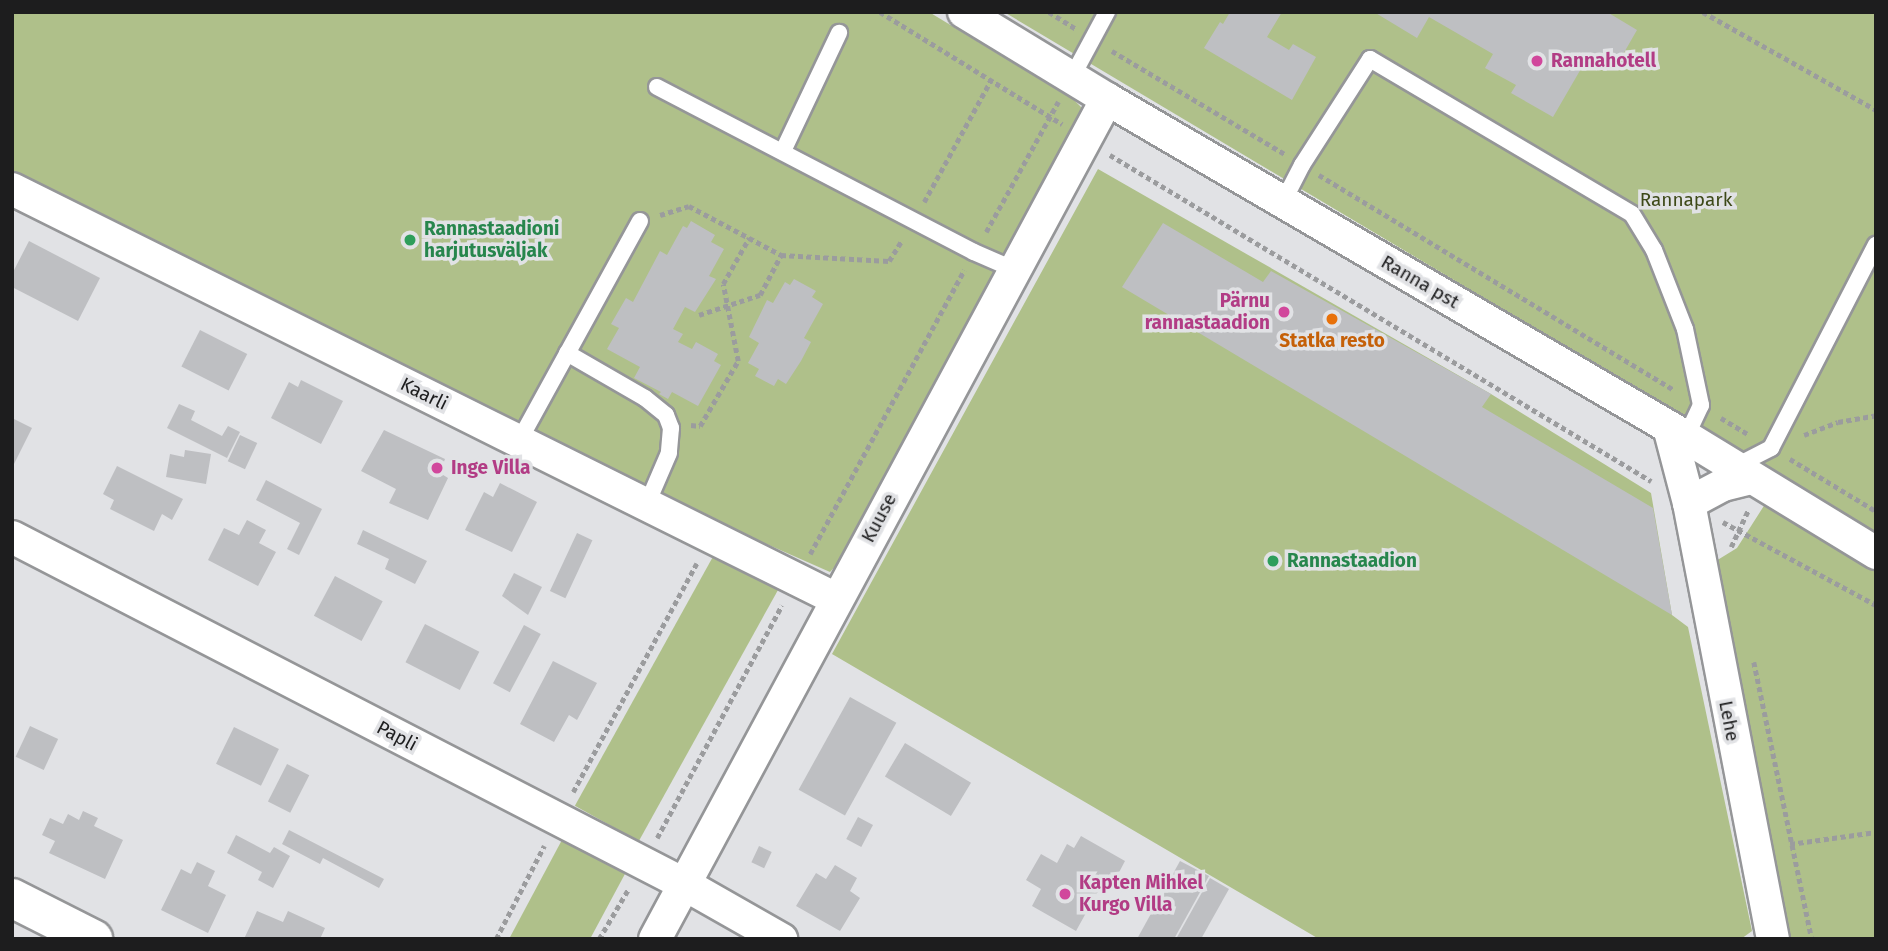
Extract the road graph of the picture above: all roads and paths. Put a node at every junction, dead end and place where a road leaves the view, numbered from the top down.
1 (880, 12) edge
2 (964, 12) edge
3 (1049, 12) edge
4 (1107, 12) edge
5 (1703, 12) edge
6 (839, 33) dead end
7 (1094, 39) junction
8 (1072, 78) junction
9 (657, 87) dead end
10 (1107, 99) junction
11 (1876, 110) edge
12 (1051, 116) junction
13 (1083, 139) junction
14 (783, 151) junction
15 (1302, 165) junction
16 (12, 189) edge
17 (1283, 202) junction
18 (640, 220) dead end
19 (749, 238) dead end
20 (1876, 245) edge
21 (974, 252) junction
22 (781, 255) dead end
23 (1013, 269) junction
24 (727, 306) junction
25 (699, 315) dead end
26 (567, 353) junction
27 (1701, 405) junction
28 (1876, 415) edge
29 (669, 422) junction
30 (1677, 432) junction
31 (519, 441) junction
32 (1771, 448) junction
33 (1749, 477) junction
34 (1689, 503) junction
35 (647, 504) junction
36 (1876, 511) edge
37 (1738, 530) junction
38 (712, 536) junction
39 (12, 537) edge
40 (1876, 553) edge
41 (1732, 560) dead end
42 (797, 578) junction
43 (836, 599) junction
44 (1876, 605) edge
45 (1752, 654) dead end
46 (558, 821) junction
47 (1876, 832) edge
48 (1792, 844) junction
49 (1754, 850) junction
50 (642, 865) junction
51 (684, 884) junction
52 (12, 898) edge
53 (93, 939) edge
54 (496, 939) edge
55 (599, 939) edge
56 (654, 939) edge
57 (781, 939) edge
58 (1773, 939) edge
59 (1812, 939) edge

1 - 12 path
2 - 8 street, Ranna pst
3 - 7 path
4 - 7 lane
5 - 11 path
6 - 14 lane
7 - 8 lane
7 - 15 path
8 - 10 street, Ranna pst
9 - 14 lane
10 - 13 street, Kuuse
10 - 17 street, Ranna pst
12 - 13 path
12 - 21 path
13 - 23 street, Kuuse
13 - 34 path
14 - 21 lane
15 - 17 lane
15 - 27 path
15 - 27 lane
16 - 31 street, Kaarli
17 - 30 street, Ranna pst
18 - 26 lane
19 - 24 path
20 - 32 lane
21 - 23 lane
21 - 42 path
22 - 24 path
23 - 43 street, Kuuse
24 - 25 path
24 - 29 path
26 - 29 lane
26 - 31 lane
27 - 30 lane
27 - 32 path
28 - 32 path
29 - 35 lane
30 - 33 street, Ranna pst
30 - 34 street, Lehe
31 - 35 street, Kaarli
32 - 33 lane
32 - 36 path
33 - 34 street
33 - 37 path
33 - 40 street, Ranna pst
34 - 37 path
34 - 49 street, Lehe
35 - 38 street, Kaarli
37 - 41 path
37 - 44 path
38 - 42 street, Kaarli
38 - 46 path
39 - 46 street, Papli
42 - 43 street, Kaarli
42 - 50 path
43 - 51 street, Kuuse
45 - 48 path
46 - 50 street, Papli
46 - 54 path
47 - 48 path
48 - 49 path
48 - 59 path
49 - 58 street, Lehe
50 - 51 street, Papli
50 - 55 path
51 - 56 street, Kuuse
51 - 57 street, Papli
52 - 53 street

